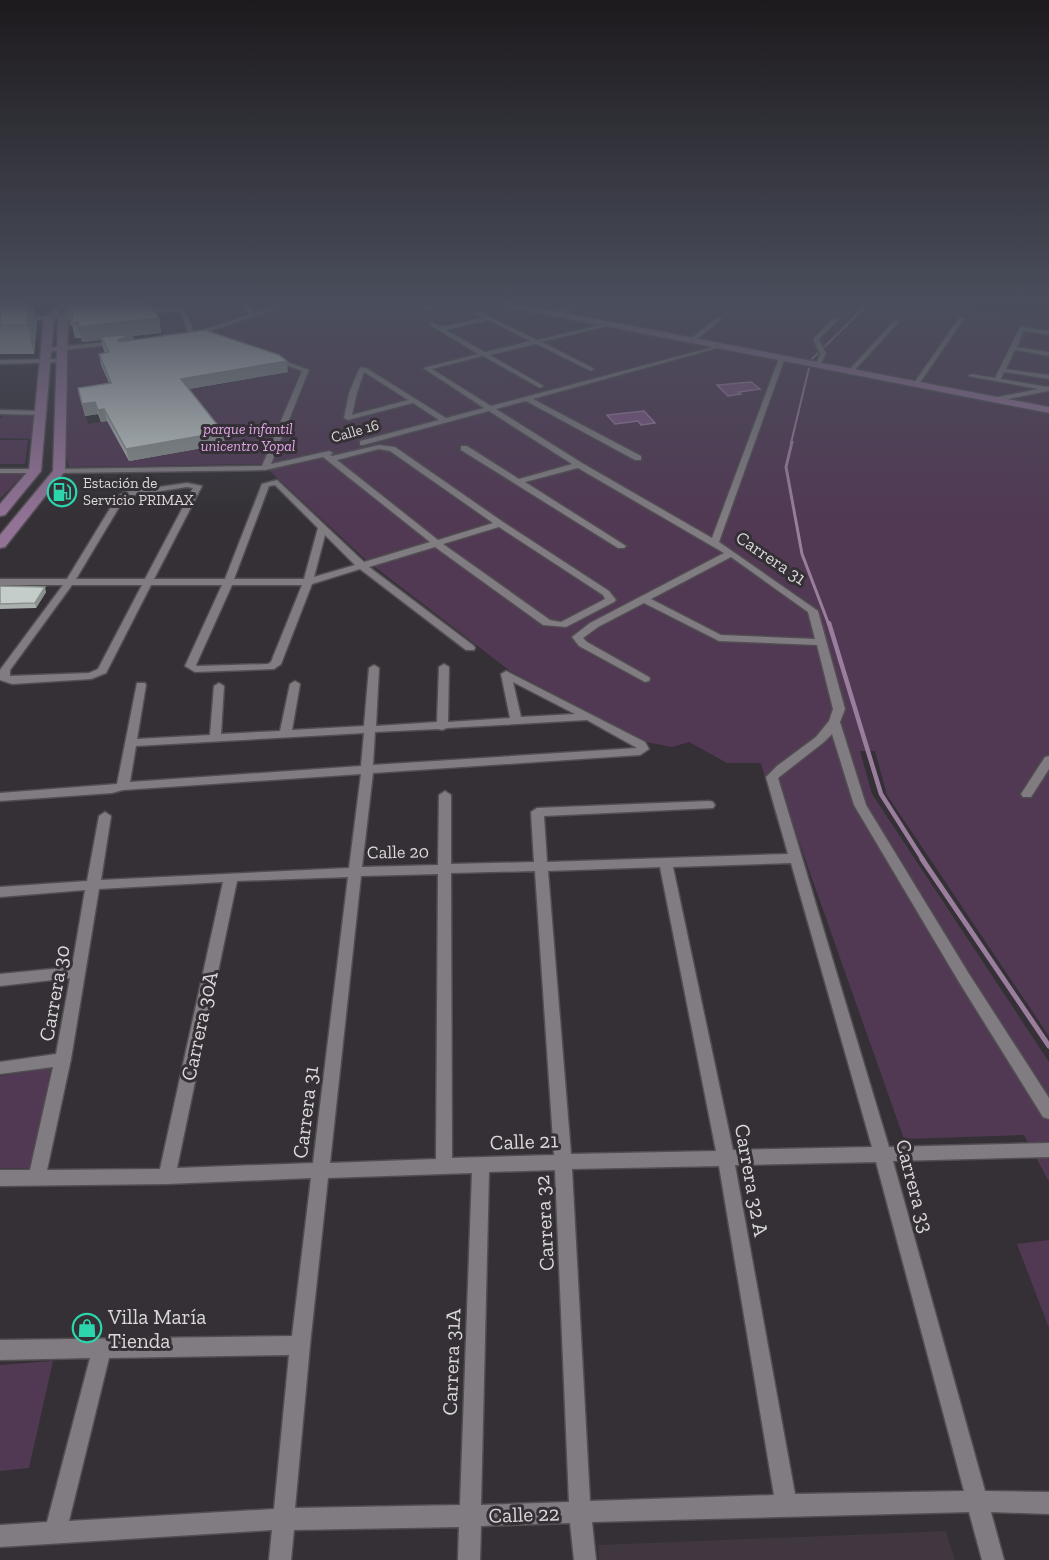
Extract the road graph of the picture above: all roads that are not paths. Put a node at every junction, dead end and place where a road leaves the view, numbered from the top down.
1 (45, 376) edge
2 (62, 376) edge
3 (304, 376) edge
4 (359, 376) edge
5 (375, 376) edge
6 (437, 376) edge
7 (522, 376) edge
8 (612, 376) edge
9 (775, 376) edge
10 (877, 376) edge
11 (922, 376) edge
12 (971, 376) dead end
13 (999, 376) edge
14 (997, 380) junction
15 (917, 383) junction
16 (540, 386) dead end
17 (1047, 388) edge
18 (528, 399) junction
19 (1001, 399) junction
20 (412, 401) junction
21 (490, 408) junction
22 (1049, 410) edge
23 (0, 412) edge
24 (42, 413) junction
25 (445, 421) junction
26 (464, 448) dead end
27 (327, 457) junction
28 (639, 458) dead end
29 (579, 465) junction
30 (266, 468) junction
31 (0, 471) edge
32 (35, 471) junction
33 (59, 471) junction
34 (516, 482) junction
35 (0, 512) edge
36 (500, 524) junction
37 (323, 527) junction
38 (0, 543) edge
39 (436, 543) junction
40 (714, 544) junction
41 (621, 546) dead end
42 (731, 553) junction
43 (362, 566) junction
44 (70, 580) junction
45 (150, 580) junction
46 (229, 581) junction
47 (0, 582) edge
48 (308, 582) junction
49 (644, 599) junction
50 (822, 642) junction
51 (470, 648) dead end
52 (444, 667) dead end
53 (374, 668) dead end
54 (645, 679) dead end
55 (295, 684) dead end
56 (141, 685) dead end
57 (219, 686) dead end
58 (588, 717) junction
59 (516, 721) junction
60 (836, 724) junction
61 (442, 727) junction
62 (370, 730) junction
63 (285, 735) junction
64 (215, 739) junction
65 (131, 743) junction
66 (1049, 761) edge
67 (367, 771) junction
68 (123, 786) junction
69 (1028, 794) dead end
70 (445, 795) dead end
71 (0, 797) edge
72 (709, 805) dead end
73 (105, 816) dead end
74 (796, 858) junction
75 (666, 864) junction
76 (542, 867) junction
77 (443, 870) junction
78 (356, 871) junction
79 (231, 877) junction
80 (94, 884) junction
81 (0, 892) edge
82 (79, 972) junction
83 (0, 980) edge
84 (63, 1059) junction
85 (0, 1068) edge
86 (1049, 1112) edge
87 (1049, 1150) edge
88 (883, 1155) junction
89 (726, 1159) junction
90 (564, 1162) junction
91 (482, 1165) junction
92 (444, 1167) junction
93 (321, 1171) junction
94 (167, 1176) junction
95 (37, 1177) junction
96 (0, 1178) edge
97 (300, 1344) junction
98 (102, 1348) junction
99 (0, 1350) edge
100 (976, 1502) junction
101 (1049, 1503) edge
102 (786, 1505) junction
103 (580, 1512) junction
104 (470, 1516) junction
105 (284, 1519) junction
106 (55, 1533) junction
107 (0, 1536) edge
108 (280, 1560) edge
109 (469, 1560) edge
110 (585, 1560) edge
111 (993, 1560) edge

1 - 24 main road
2 - 33 main road
3 - 30 street
4 - 20 street
5 - 20 street
6 - 21 street, Carrera 31
7 - 16 street
8 - 18 street, Calle 16
9 - 40 street
10 - 15 main road
11 - 15 street
12 - 14 street
13 - 14 street
14 - 17 street
15 - 19 main road
17 - 19 street
18 - 21 street, Calle 16
18 - 28 street
19 - 22 main road
20 - 25 street
21 - 25 street, Calle 16
21 - 29 street, Carrera 31
23 - 24 street
24 - 32 main road
25 - 27 street, Calle 16
26 - 34 street
27 - 30 street, Calle 16
27 - 36 street
27 - 39 street
29 - 34 street
29 - 40 street, Carrera 31
30 - 33 street, Calle 16
31 - 32 street
32 - 35 main road
33 - 38 main road
34 - 41 street
36 - 39 street
36 - 39 street
37 - 43 street
37 - 46 street
37 - 48 street
39 - 43 street
40 - 42 street, Carrera 31
42 - 49 street
42 - 50 street, Carrera 31
43 - 48 street
43 - 51 street
44 - 45 street
44 - 45 street
44 - 45 street
44 - 47 street
45 - 46 street
46 - 48 street
46 - 48 street
49 - 50 street
49 - 54 street
50 - 60 street, Carrera 31
52 - 61 street
53 - 62 street, Carrera 31
55 - 63 street
56 - 65 street
57 - 64 street
58 - 59 street
58 - 59 street
58 - 67 street
59 - 61 street
60 - 74 street, Carrera 33
60 - 86 street, Carrera 31
61 - 62 street
62 - 63 street
62 - 67 street, Carrera 31
63 - 64 street
64 - 65 street
65 - 68 street
66 - 69 street
67 - 68 street
67 - 78 street, Carrera 31
68 - 71 street
70 - 77 street
72 - 76 street, Carrera 32
73 - 80 street, Carrera 30
74 - 75 street, Calle 20
74 - 88 street, Carrera 33
75 - 76 street, Calle 20
75 - 89 street, Carrera 32 A
76 - 77 street, Calle 20
76 - 90 street, Carrera 32
77 - 78 street, Calle 20
77 - 92 street
78 - 79 street, Calle 20
78 - 93 street, Carrera 31
79 - 80 street, Calle 20
79 - 94 street, Carrera 30A
80 - 81 street, Calle 20
80 - 82 street, Carrera 30
82 - 83 street
82 - 84 street, Carrera 30
84 - 85 street
84 - 95 street, Carrera 30
87 - 88 street, Calle 21
88 - 89 street, Calle 21
88 - 100 street, Carrera 33
89 - 90 street, Calle 21
89 - 102 street, Carrera 32 A
90 - 91 street, Calle 21
90 - 103 street, Carrera 32
91 - 92 street, Calle 21
91 - 104 street, Carrera 31A
92 - 93 street, Calle 21
93 - 94 street, Calle 21
93 - 97 street, Carrera 31
94 - 95 street, Calle 21
95 - 96 street, Calle 21
97 - 98 street
97 - 105 street, Carrera 31
98 - 99 street
98 - 106 street
100 - 101 street, Calle 22
100 - 102 street, Calle 22
100 - 111 street, Carrera 33
102 - 103 street, Calle 22
103 - 104 street, Calle 22
103 - 110 street, Carrera 32
104 - 105 street, Calle 22
104 - 109 street, Carrera 31A
105 - 106 street, Calle 22
105 - 108 street, Carrera 31
106 - 107 street, Calle 22

